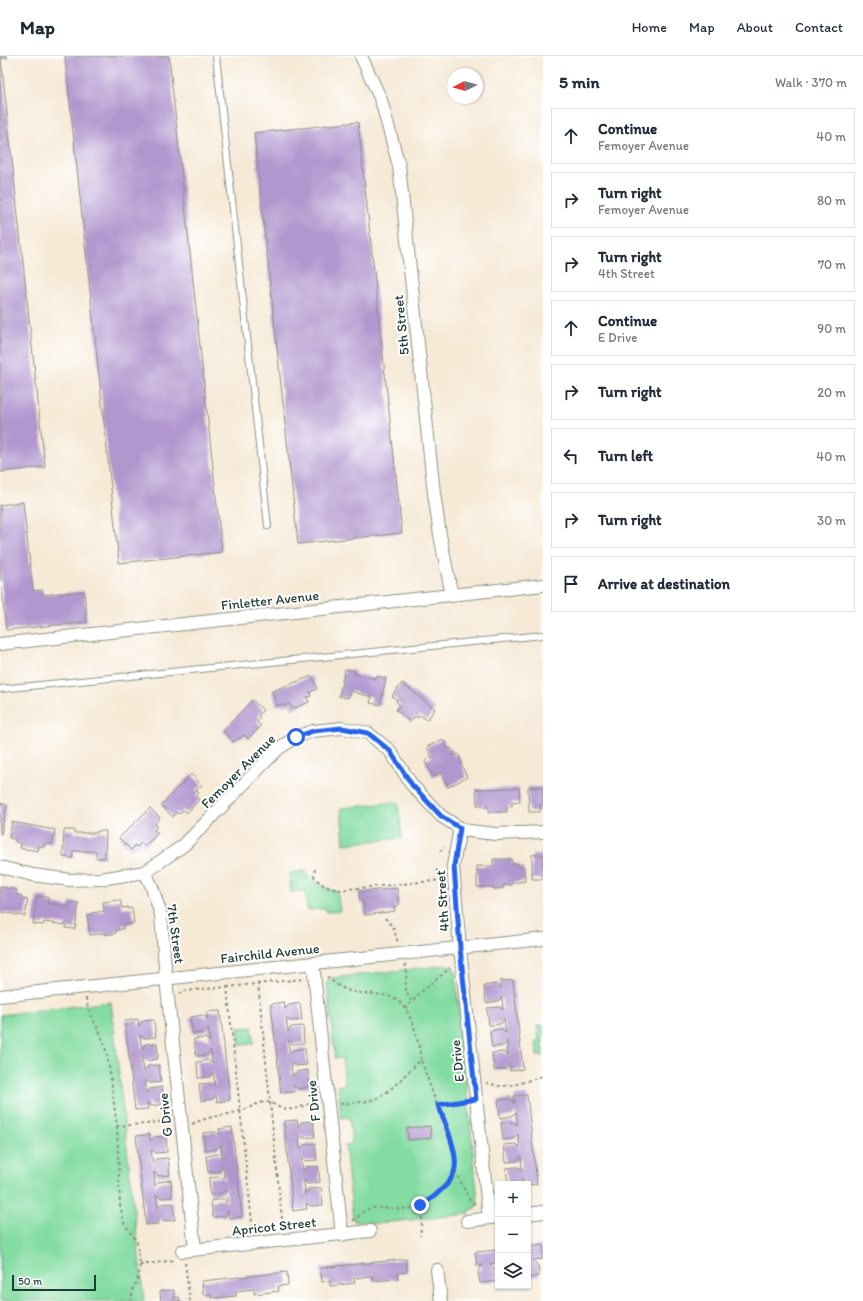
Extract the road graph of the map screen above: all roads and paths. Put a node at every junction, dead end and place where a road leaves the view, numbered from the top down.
1 (216, 56) edge
2 (361, 56) edge
3 (268, 526) dead end
4 (543, 586) edge
5 (452, 596) junction
6 (543, 635) edge
7 (0, 644) edge
8 (0, 689) edge
9 (460, 828) junction
10 (543, 832) edge
11 (0, 867) edge
12 (315, 869) dead end
13 (145, 872) junction
14 (444, 880) dead end
15 (385, 918) dead end
16 (543, 939) edge
17 (460, 948) junction
18 (402, 954) junction
19 (314, 964) junction
20 (454, 965) dead end
21 (327, 977) dead end
22 (166, 979) junction
23 (306, 980) dead end
24 (258, 983) junction
25 (227, 986) junction
26 (85, 987) junction
27 (0, 996) edge
28 (178, 997) dead end
29 (411, 1001) junction
30 (405, 1009) junction
31 (421, 1060) junction
32 (543, 1076) edge
33 (474, 1082) junction
34 (476, 1099) junction
35 (328, 1102) junction
36 (270, 1103) junction
37 (438, 1105) junction
38 (240, 1111) junction
39 (181, 1123) junction
40 (117, 1126) junction
41 (454, 1171) junction
42 (420, 1205) junction
43 (543, 1212) edge
44 (531, 1214) edge
45 (493, 1217) edge
46 (467, 1220) dead end
47 (370, 1232) dead end
48 (342, 1234) junction
49 (420, 1236) dead end
50 (284, 1240) junction
51 (254, 1243) junction
52 (195, 1249) junction
53 (180, 1255) junction
54 (140, 1265) junction
55 (437, 1270) dead end
56 (131, 1301) edge
57 (190, 1301) edge
58 (441, 1301) edge

1 - 3 lane
2 - 5 street, 5th Street
4 - 5 street, Finletter Avenue
5 - 7 street, Finletter Avenue
6 - 8 lane
9 - 10 street, Femoyer Avenue
9 - 13 street, Femoyer Avenue
9 - 17 street, 4th Street
11 - 13 street, Femoyer Avenue
12 - 14 path
13 - 22 street, 7th Street
15 - 18 path
16 - 17 street, Fairchild Avenue
17 - 18 street, Fairchild Avenue
17 - 33 street, E Drive
18 - 19 street, Fairchild Avenue
18 - 29 path
19 - 22 street, Fairchild Avenue
19 - 35 street, F Drive
20 - 29 path
21 - 30 path
22 - 26 street, Fairchild Avenue
22 - 39 street, G Drive
23 - 24 path
24 - 25 path
24 - 36 path
25 - 28 path
25 - 38 path
26 - 27 street, Fairchild Avenue
26 - 40 path
29 - 30 path
30 - 31 path
31 - 35 path
31 - 37 path
32 - 33 path
33 - 34 street, E Drive
34 - 37 path
34 - 45 street, E Drive
35 - 36 path
35 - 48 street, F Drive
36 - 38 path
36 - 50 path
37 - 41 path
38 - 39 path
38 - 51 path
39 - 40 path
39 - 52 street, G Drive
40 - 54 path
41 - 42 path
41 - 45 path
42 - 48 path
42 - 49 path
43 - 44 street
45 - 46 street
47 - 48 street, Apricot Street
48 - 50 street, Apricot Street
50 - 51 street, Apricot Street
51 - 52 street, Apricot Street
52 - 53 street, Apricot Street
53 - 54 path
53 - 57 path
54 - 56 path
55 - 58 street

